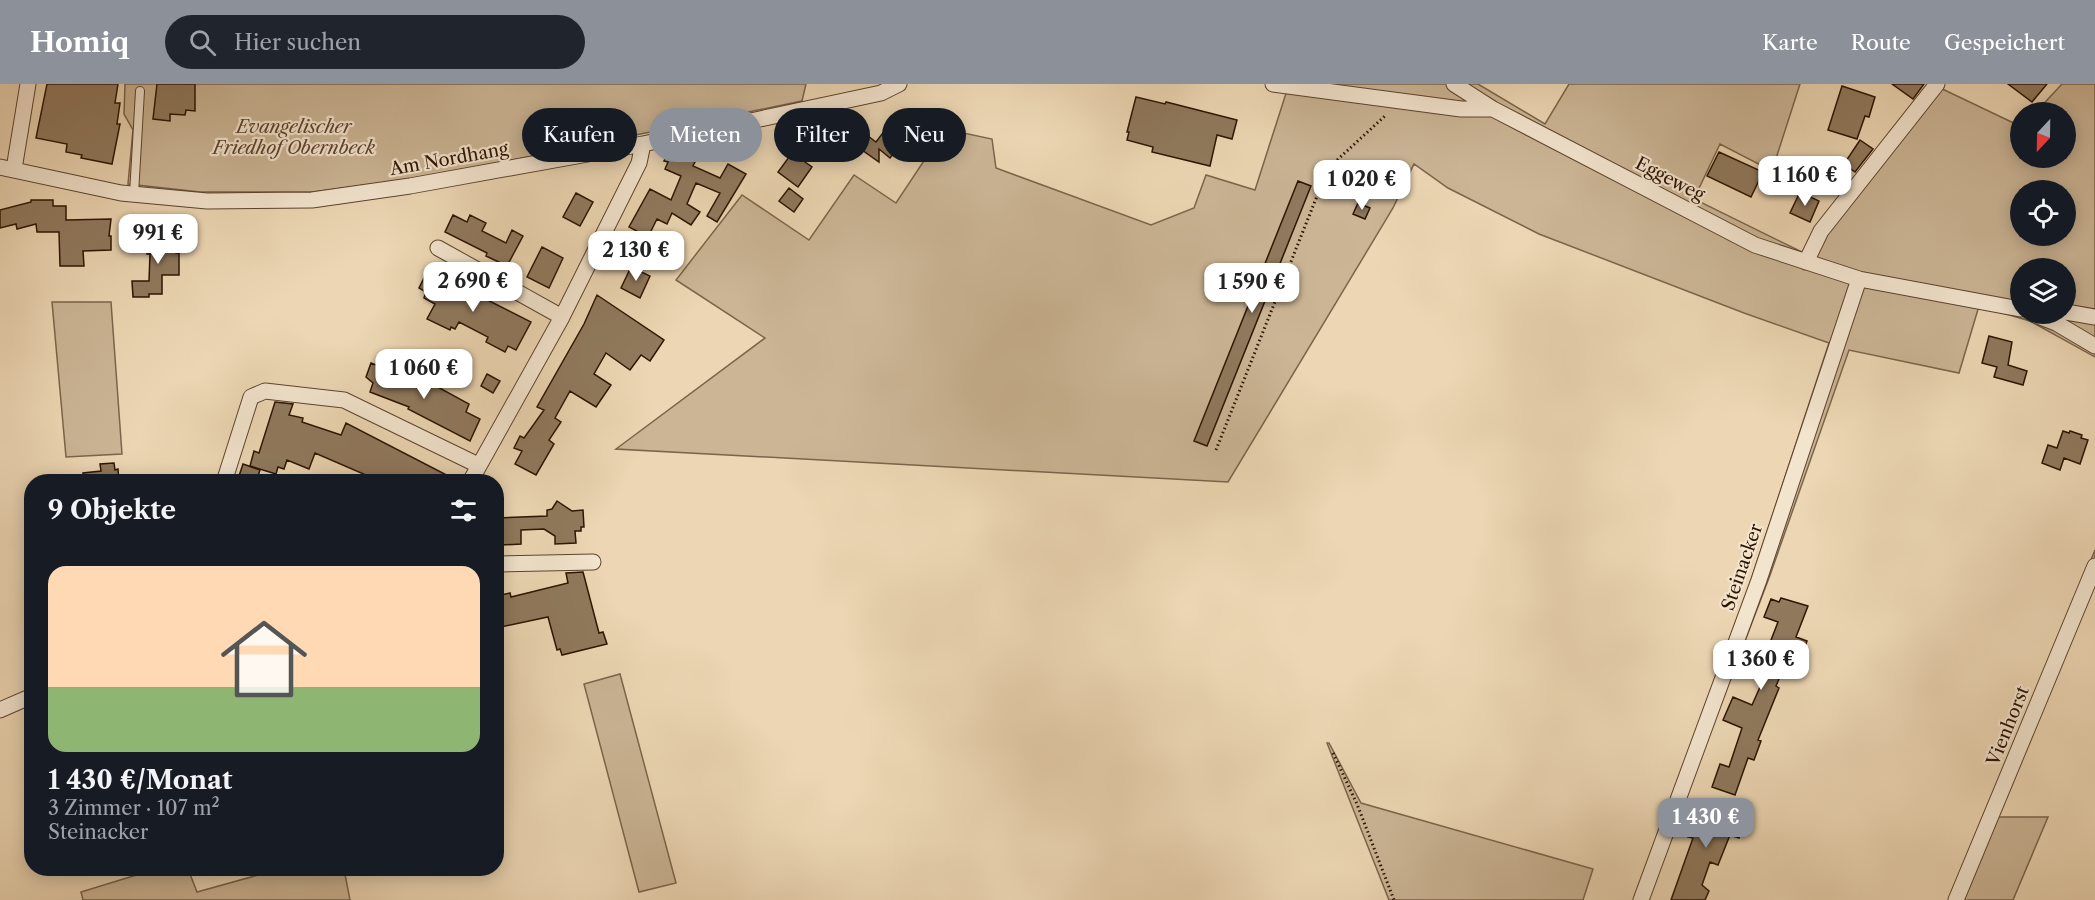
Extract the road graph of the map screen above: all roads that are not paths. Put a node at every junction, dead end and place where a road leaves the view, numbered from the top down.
1 (28, 84) edge
2 (899, 84) edge
3 (1273, 84) edge
4 (1454, 84) edge
5 (1937, 84) edge
6 (140, 91) dead end
7 (1493, 109) junction
8 (644, 144) junction
9 (7, 168) edge
10 (134, 194) junction
11 (438, 248) dead end
12 (1806, 262) junction
13 (1859, 279) junction
14 (2010, 307) edge
15 (2076, 314) edge
16 (562, 317) junction
17 (2095, 317) edge
18 (2058, 324) edge
19 (2095, 346) edge
20 (478, 465) junction
21 (227, 474) edge
22 (474, 474) edge
23 (593, 562) dead end
24 (504, 564) edge
25 (2095, 566) edge
26 (24, 700) edge
27 (0, 710) edge
28 (1641, 900) edge
29 (1956, 900) edge

1 - 9 street
2 - 8 street, Am Nordhang
3 - 7 street
4 - 7 street, Eggeweg
5 - 12 street
6 - 10 lane
7 - 12 street, Eggeweg
8 - 10 street, Am Nordhang
8 - 16 street
9 - 10 street, Am Nordhang
11 - 16 street
12 - 13 street, Eggeweg
13 - 14 street, Eggeweg
13 - 28 street, Steinacker
15 - 17 street
16 - 20 street
18 - 19 street
20 - 21 street
20 - 22 street
23 - 24 street
25 - 29 street, Vienhorst
26 - 27 street

